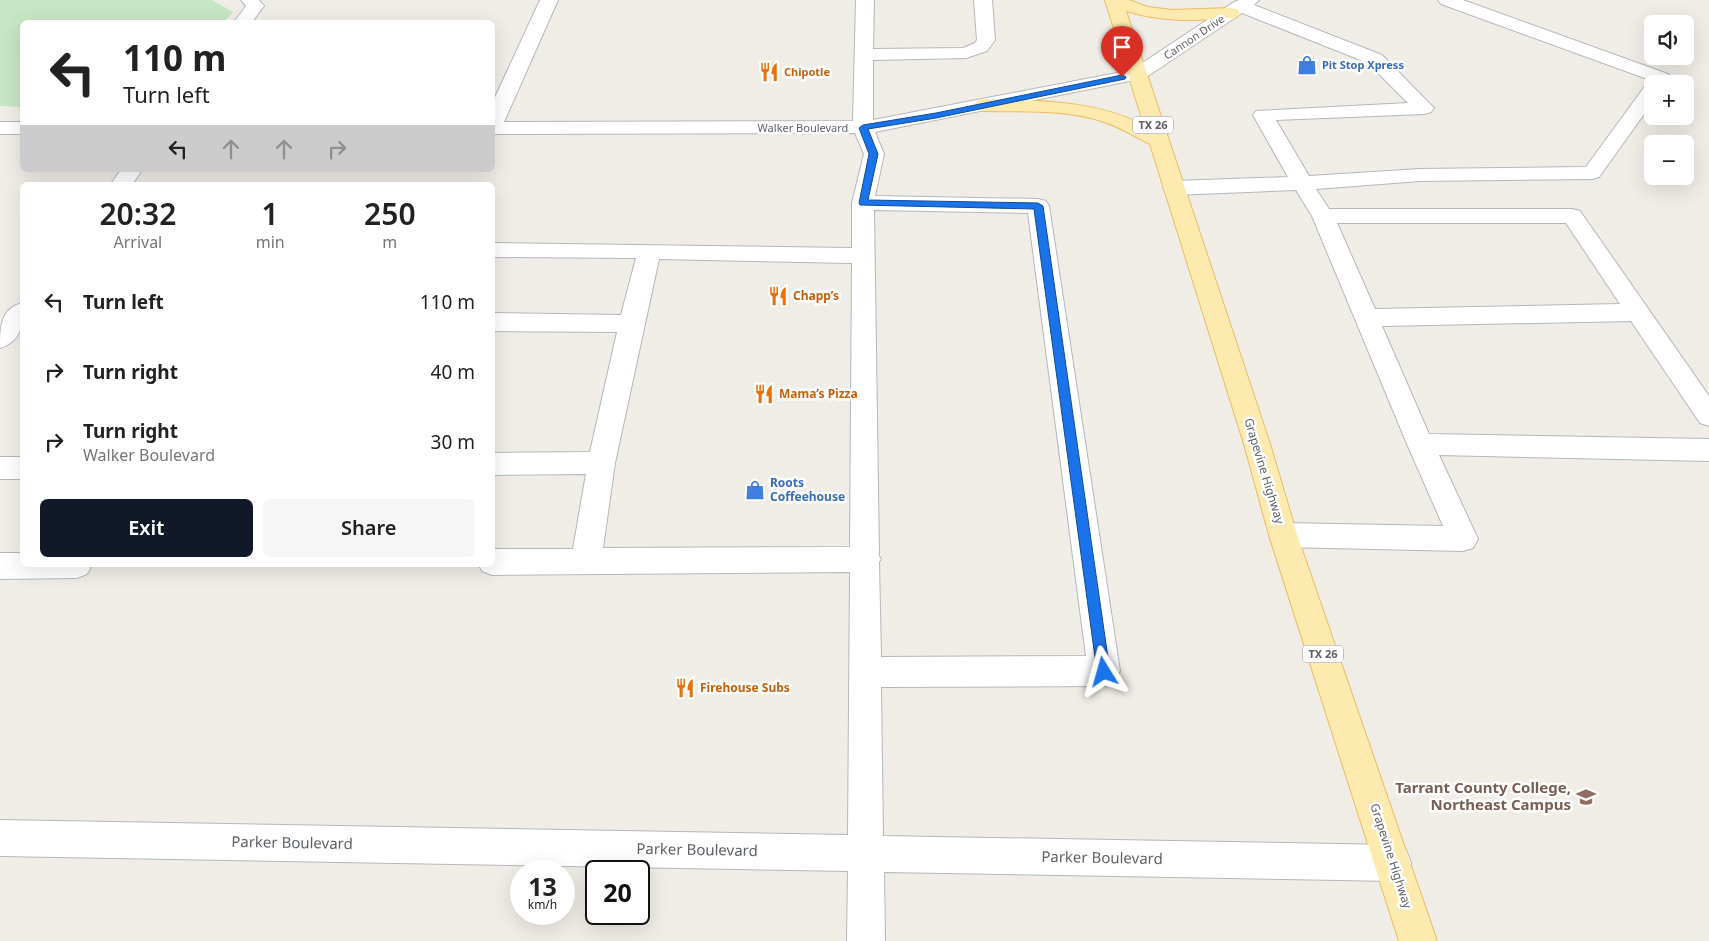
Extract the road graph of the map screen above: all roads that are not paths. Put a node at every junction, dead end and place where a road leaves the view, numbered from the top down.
1 (250, 0) edge
2 (549, 0) edge
3 (865, 0) edge
4 (983, 0) edge
5 (1114, 0) edge
6 (1447, 0) edge
7 (1240, 6) edge
8 (244, 20) edge
9 (864, 55) junction
10 (1138, 74) junction
11 (1653, 75) edge
12 (1644, 101) edge
13 (984, 105) junction
14 (495, 120) edge
15 (495, 127) edge
16 (0, 128) edge
17 (20, 128) edge
18 (863, 128) junction
19 (1158, 140) junction
20 (1302, 183) junction
21 (1174, 188) junction
22 (863, 203) junction
23 (1323, 216) junction
24 (495, 250) edge
25 (650, 251) junction
26 (863, 256) junction
27 (1638, 312) junction
28 (20, 315) edge
29 (1366, 318) junction
30 (495, 322) edge
31 (631, 324) junction
32 (0, 339) edge
33 (1709, 416) edge
34 (1420, 444) junction
35 (1709, 450) edge
36 (601, 463) junction
37 (495, 464) edge
38 (0, 468) edge
39 (20, 468) edge
40 (1283, 535) junction
41 (866, 559) junction
42 (586, 561) junction
43 (495, 562) edge
44 (0, 566) edge
45 (20, 566) edge
46 (866, 672) junction
47 (0, 838) edge
48 (867, 854) junction
49 (1393, 863) junction
50 (866, 941) edge
51 (1418, 941) edge

1 - 8 street
2 - 14 street
3 - 9 street
4 - 9 street
5 - 7 main road
5 - 10 main road, Grapevine Highway / TX 26
6 - 11 street
7 - 10 street, Cannon Drive
7 - 20 street
9 - 18 street
10 - 13 street, Walker Boulevard
10 - 19 main road, Grapevine Highway / TX 26
12 - 20 street
13 - 18 street, Walker Boulevard
13 - 19 main road
15 - 18 street, Walker Boulevard
16 - 17 street
18 - 22 street
19 - 21 main road, Grapevine Highway / TX 26
20 - 21 street
20 - 23 street
21 - 40 main road, Grapevine Highway / TX 26
22 - 26 street
22 - 46 street
23 - 27 street
23 - 29 street
24 - 25 street
25 - 26 street
25 - 31 street
26 - 41 street
27 - 29 street
27 - 33 street
28 - 32 street
29 - 34 street
30 - 31 street
31 - 36 street
34 - 35 street
34 - 40 street
36 - 37 street
36 - 42 street
38 - 39 street
40 - 49 main road, Grapevine Highway / TX 26
41 - 42 street
41 - 46 street
42 - 43 street
44 - 45 street
46 - 48 street
47 - 48 street, Parker Boulevard
48 - 49 street, Parker Boulevard
48 - 50 street
49 - 51 main road, Grapevine Highway / TX 26

